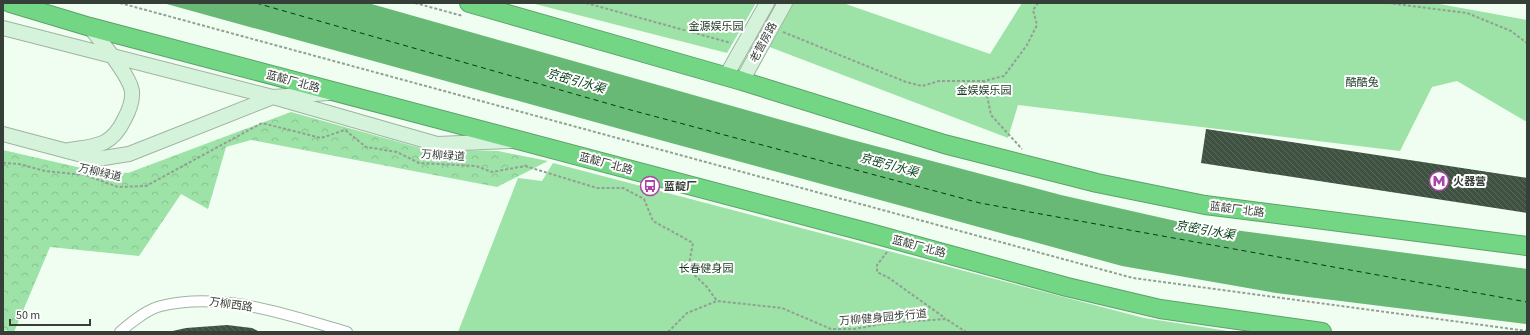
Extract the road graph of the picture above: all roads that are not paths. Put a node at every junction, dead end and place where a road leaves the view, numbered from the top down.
1 (10, 3) edge
2 (469, 3) edge
3 (767, 3) edge
4 (785, 3) edge
5 (90, 28) junction
6 (4, 31) edge
7 (112, 56) junction
8 (734, 78) junction
9 (339, 93) junction
10 (273, 96) junction
11 (3, 134) edge
12 (522, 141) junction
13 (63, 151) junction
14 (1527, 246) edge
15 (120, 332) edge
16 (347, 332) edge
17 (1322, 332) edge

1 - 5 highway, 蓝靛厂北路
2 - 8 highway, 蓝靛厂北路
3 - 8 street, 老营房路
4 - 8 street, 老营房路
5 - 7 street
5 - 9 highway, 蓝靛厂北路
6 - 7 street
7 - 10 street
7 - 13 street
8 - 14 highway, 蓝靛厂北路
9 - 10 street
9 - 12 highway, 蓝靛厂北路
10 - 12 street
10 - 13 street
11 - 13 street
12 - 17 highway, 蓝靛厂北路
15 - 16 street, 万柳西路

